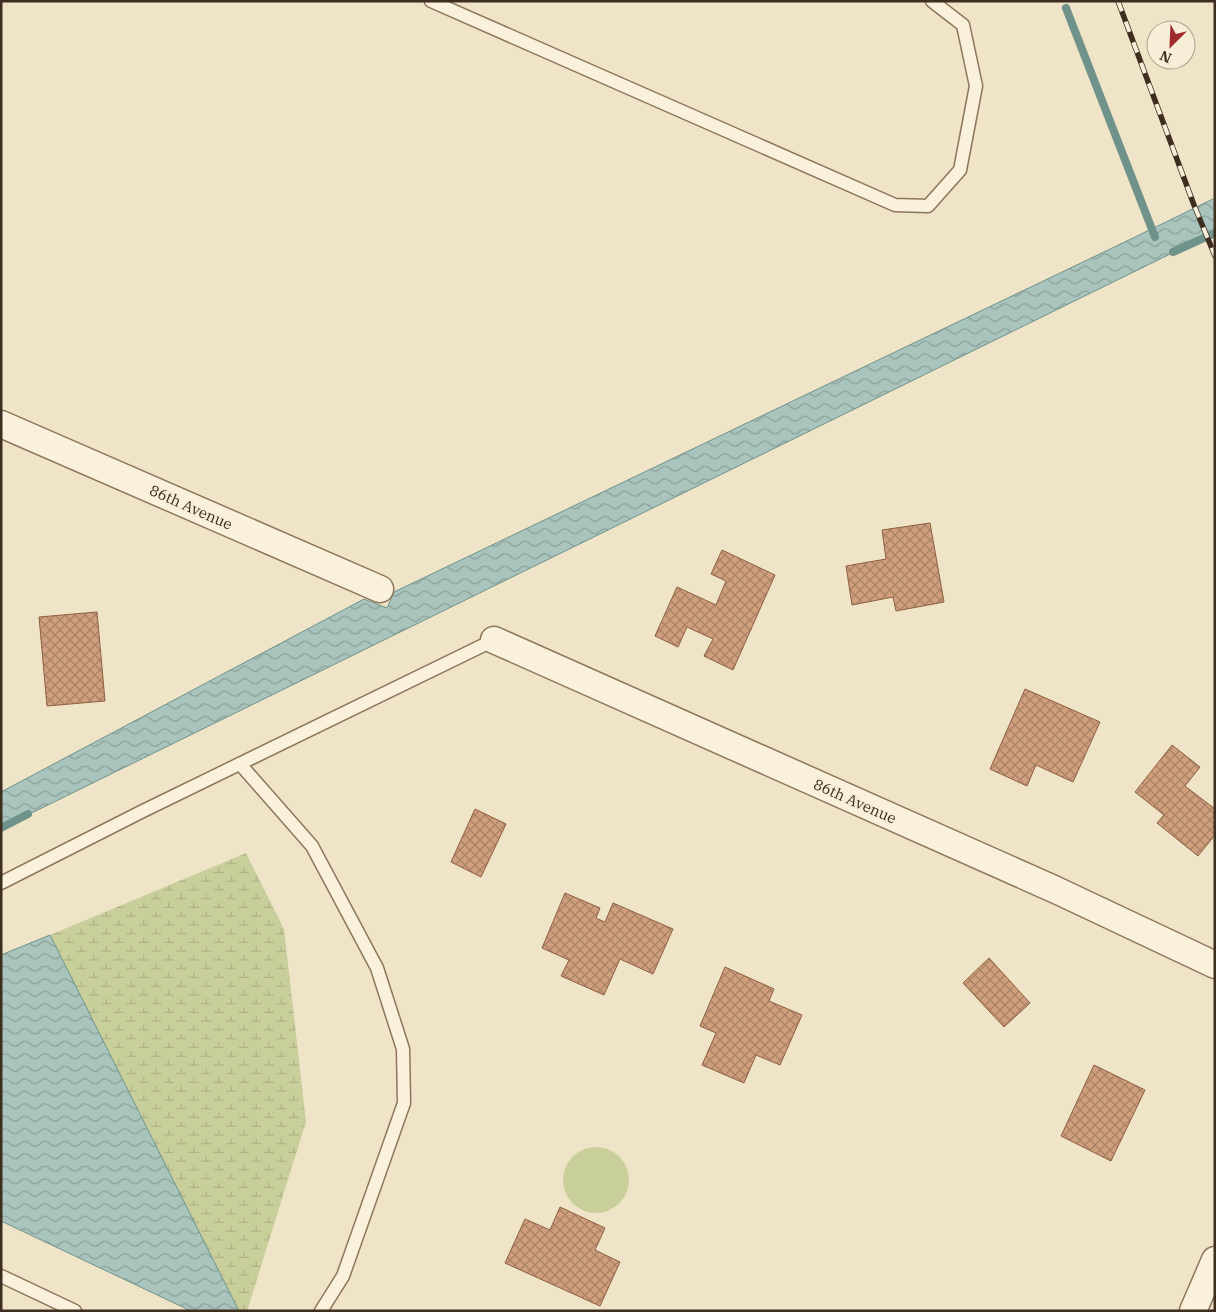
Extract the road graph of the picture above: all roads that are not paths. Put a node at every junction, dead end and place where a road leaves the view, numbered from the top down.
1 (431, 1) edge
2 (932, 1) edge
3 (1, 424) edge
4 (380, 589) dead end
5 (494, 640) joint
6 (240, 764) junction
7 (1, 884) edge
8 (1215, 965) edge
9 (1215, 1260) edge
10 (1, 1276) edge
11 (75, 1311) edge
12 (321, 1311) edge
13 (1192, 1311) edge

1 - 2 lane
3 - 4 street, 86th Avenue
5 - 6 lane
5 - 8 street, 86th Avenue
6 - 7 lane
6 - 12 lane
9 - 13 street
10 - 11 lane

